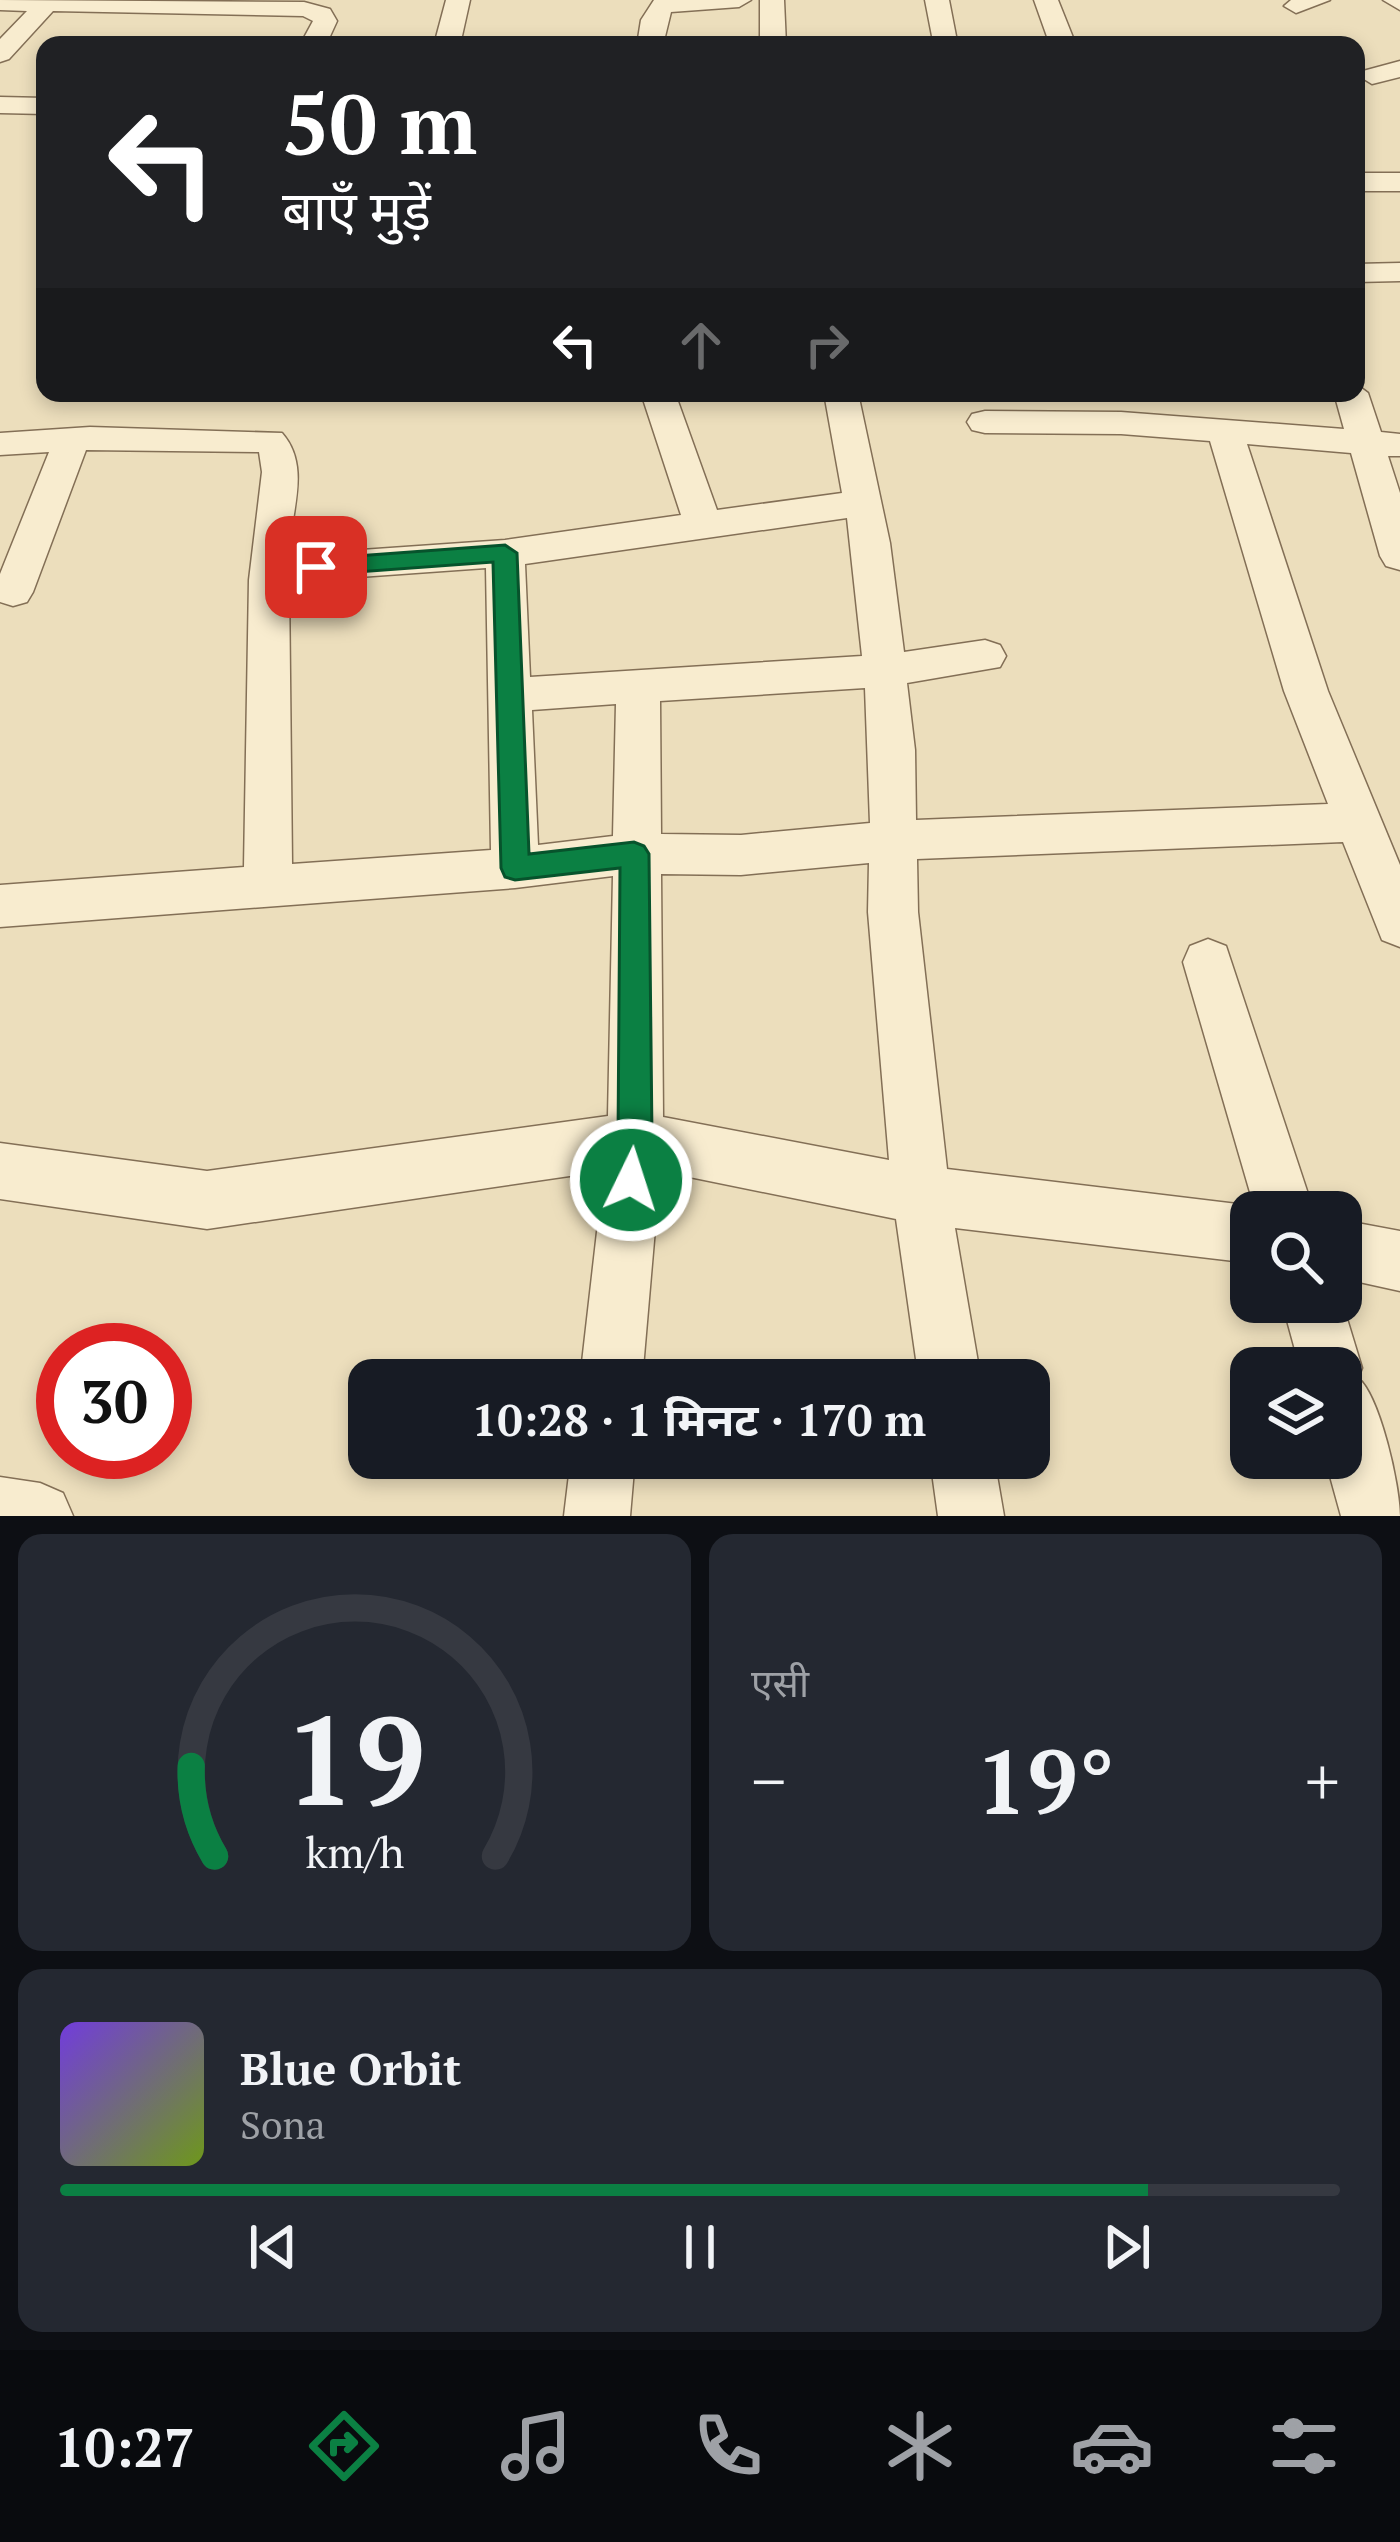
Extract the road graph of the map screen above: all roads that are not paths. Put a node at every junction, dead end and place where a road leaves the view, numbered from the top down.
1 (458, 0) edge
2 (739, 0) edge
3 (772, 0) edge
4 (937, 0) edge
5 (1046, 0) edge
6 (0, 3) edge
7 (46, 4) junction
8 (152, 12) edge
9 (318, 36) edge
10 (449, 36) edge
11 (651, 36) edge
12 (773, 36) edge
13 (944, 36) dead end
14 (1060, 36) edge
15 (0, 54) edge
16 (1400, 69) edge
17 (1372, 76) dead end
18 (0, 105) edge
19 (36, 106) edge
20 (1365, 182) edge
21 (1400, 182) edge
22 (1400, 272) edge
23 (1365, 273) edge
24 (661, 402) edge
25 (843, 402) edge
26 (1357, 402) edge
27 (1119, 408) edge
28 (985, 422) dead end
29 (1224, 429) junction
30 (72, 440) junction
31 (0, 444) edge
32 (1383, 444) edge
33 (862, 503) junction
34 (704, 526) junction
35 (505, 553) junction
36 (1400, 556) edge
37 (269, 570) junction
38 (4, 602) edge
39 (985, 656) dead end
40 (882, 671) junction
41 (638, 686) junction
42 (509, 694) junction
43 (1357, 822) junction
44 (890, 842) junction
45 (634, 854) junction
46 (515, 868) junction
47 (268, 886) junction
48 (0, 906) edge
49 (1400, 926) edge
50 (1208, 962) dead end
51 (635, 1139) junction
52 (0, 1172) edge
53 (1279, 1191) edge
54 (921, 1195) junction
55 (1230, 1232) edge
56 (1362, 1254) edge
57 (1400, 1262) edge
58 (613, 1359) edge
59 (947, 1359) edge
60 (1362, 1475) edge
61 (601, 1479) edge
62 (965, 1479) edge
63 (0, 1510) edge
64 (40, 1516) edge
65 (597, 1516) edge
66 (971, 1516) edge
67 (1374, 1516) edge

1 - 10 street
2 - 11 street
3 - 12 street
4 - 13 street
5 - 14 street
6 - 7 street
7 - 8 street
7 - 15 street
8 - 9 street
16 - 17 street
18 - 19 street
20 - 21 street
22 - 23 street
24 - 34 street
25 - 33 street
26 - 32 street
27 - 28 street
27 - 29 street
29 - 32 street
29 - 43 street
30 - 31 street
30 - 37 street
30 - 38 street
32 - 36 street
33 - 34 street
33 - 40 street
34 - 35 street
35 - 37 street
35 - 42 street
37 - 47 street
39 - 40 street
40 - 41 street
40 - 44 street
41 - 42 street
41 - 45 street
42 - 46 street
43 - 44 street
43 - 49 street
44 - 45 street
44 - 54 street
45 - 46 street
45 - 51 street
46 - 47 street
47 - 48 street
50 - 53 street
51 - 52 street
51 - 54 street
51 - 58 street
54 - 55 street
54 - 59 street
56 - 57 street
60 - 67 street
61 - 65 street
62 - 66 street
63 - 64 street

